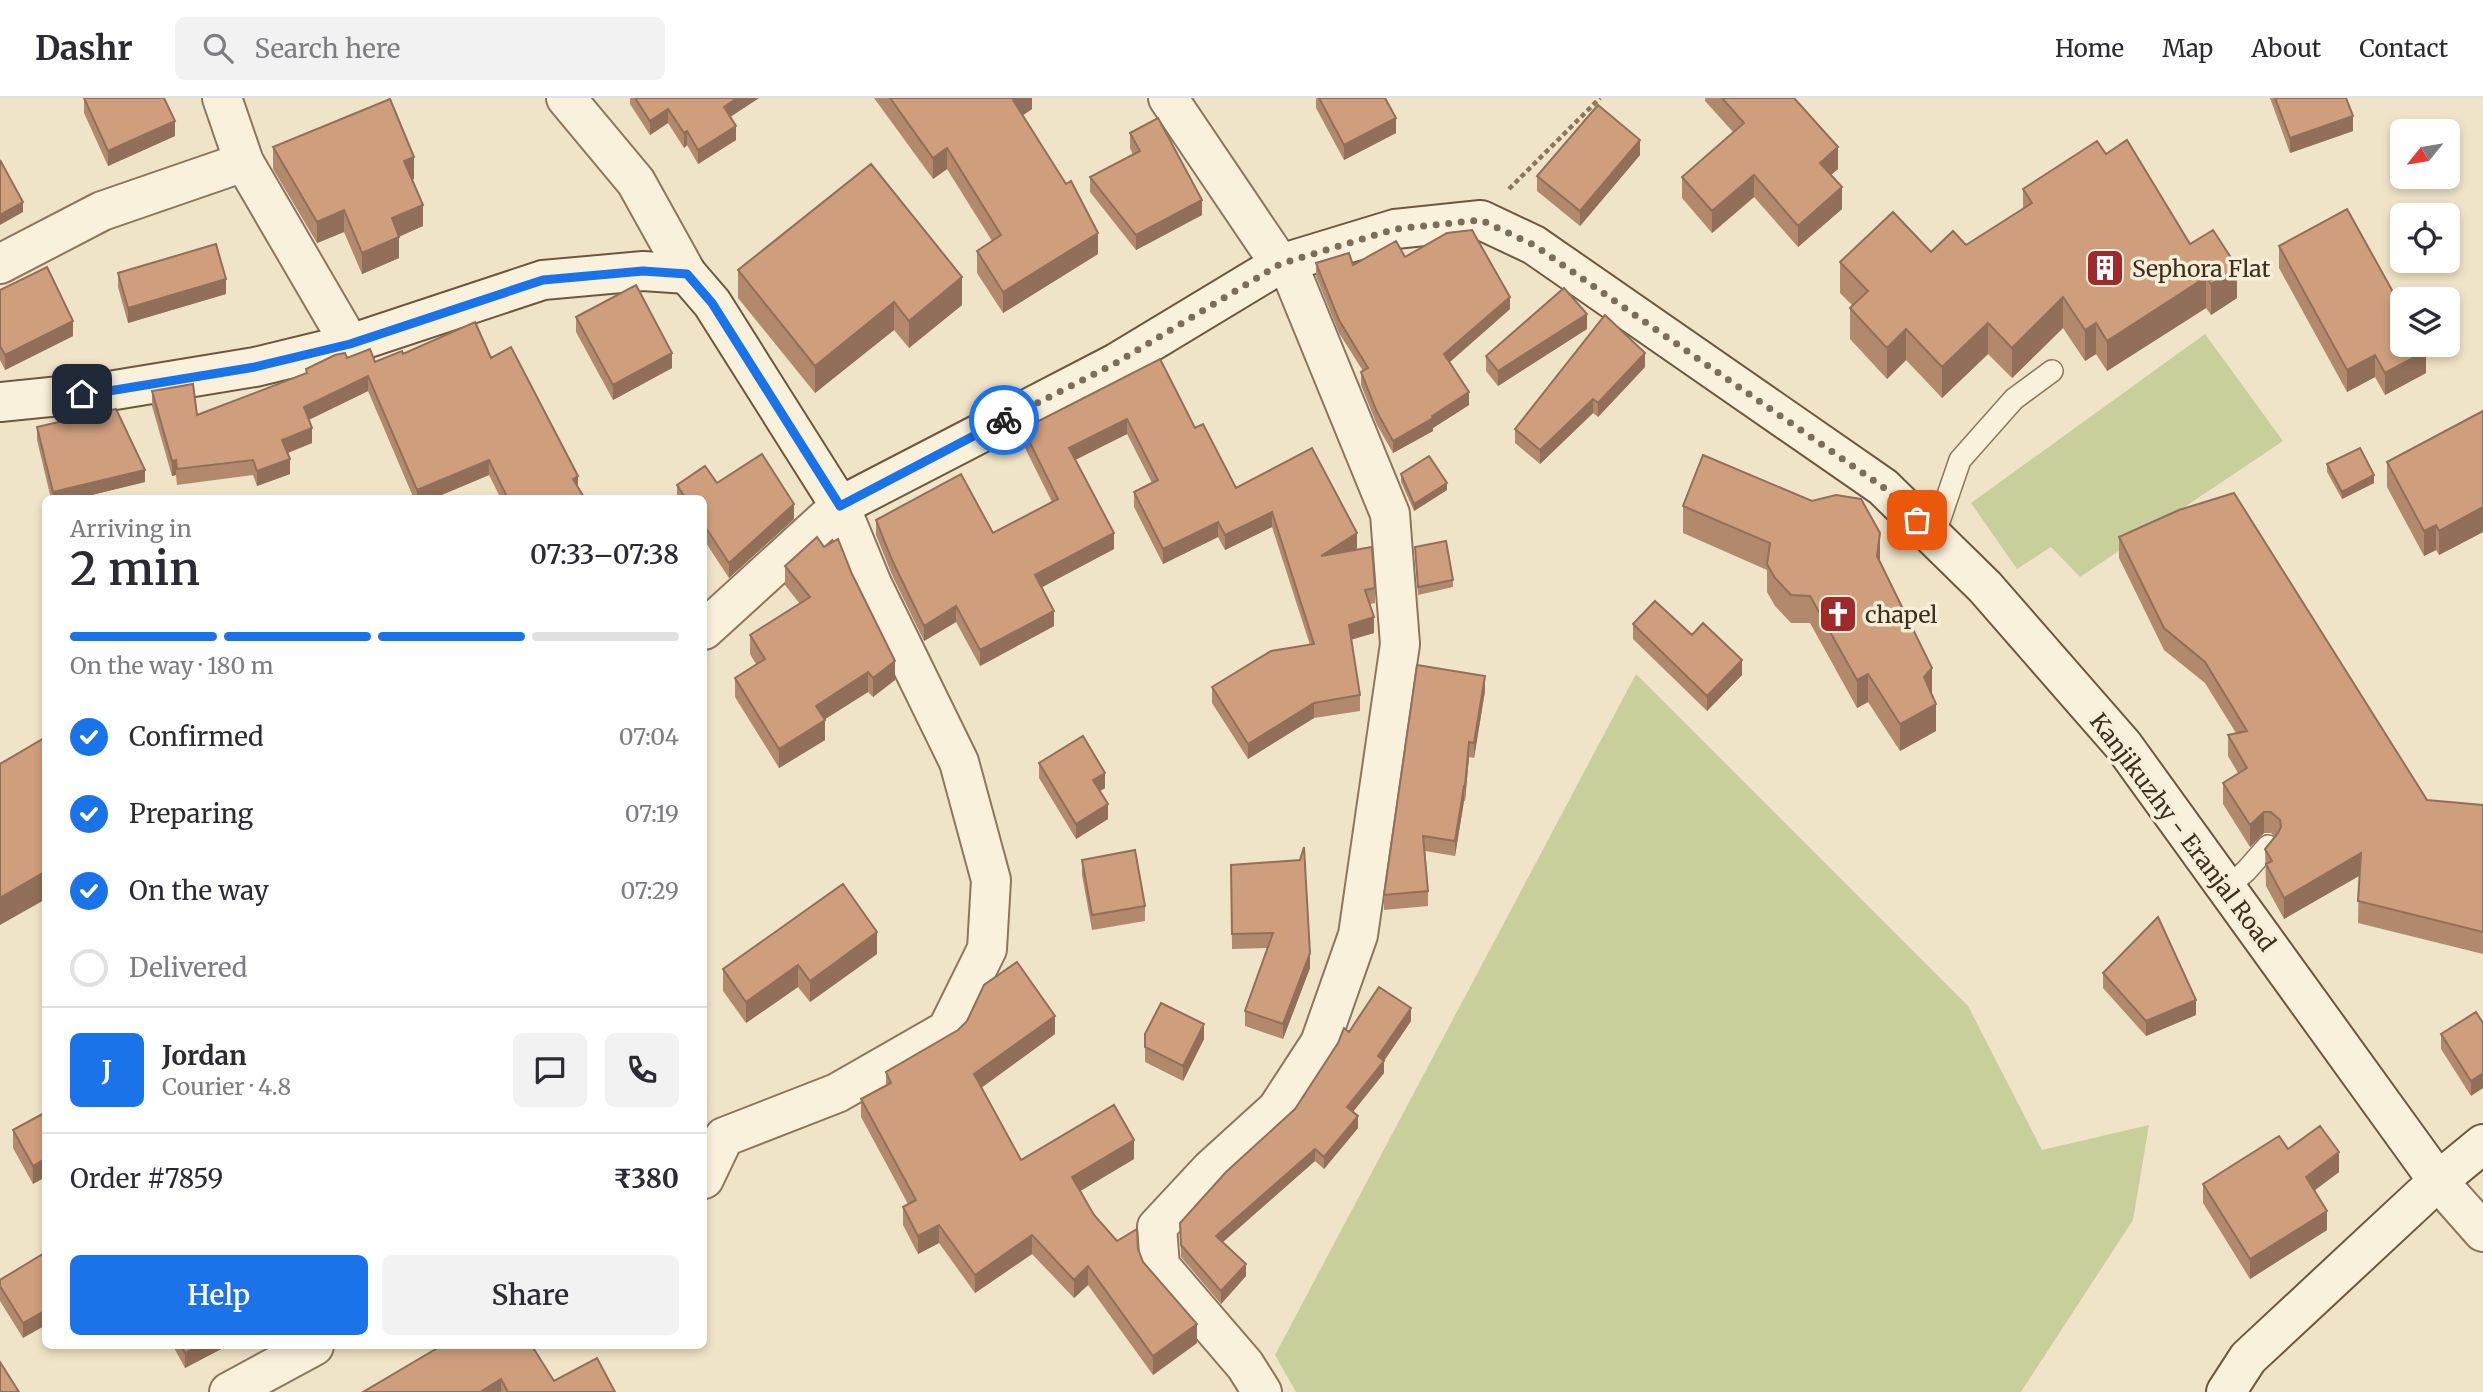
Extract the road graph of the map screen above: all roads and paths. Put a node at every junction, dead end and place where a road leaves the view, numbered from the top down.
1 (222, 98) edge
2 (566, 98) edge
3 (1168, 98) edge
4 (1600, 98) edge
5 (244, 162) junction
6 (1481, 220) junction
7 (1283, 263) junction
8 (0, 264) edge
9 (687, 274) junction
10 (350, 344) junction
11 (2052, 371) dead end
12 (0, 402) edge
13 (840, 506) junction
14 (1934, 536) junction
15 (707, 627) edge
16 (2268, 846) edge
17 (2226, 888) junction
18 (2483, 1144) edge
19 (707, 1173) edge
20 (2438, 1181) junction
21 (2483, 1232) edge
22 (308, 1349) edge
23 (229, 1392) edge
24 (1262, 1392) edge
25 (2226, 1392) edge

1 - 5 street
2 - 9 street
3 - 7 street
4 - 6 path
5 - 8 street
5 - 10 street
6 - 7 street
6 - 14 street, Kanjikuzhy - Eranjal Road
7 - 13 street
7 - 24 street
9 - 10 street
9 - 13 street
10 - 12 street
11 - 14 lane
13 - 15 street
13 - 19 street
14 - 17 street, Kanjikuzhy - Eranjal Road
16 - 17 lane
17 - 20 street, Kanjikuzhy - Eranjal Road
18 - 20 street
20 - 21 street, Kanjikuzhy - Eranjal Road
20 - 25 street
22 - 23 street

